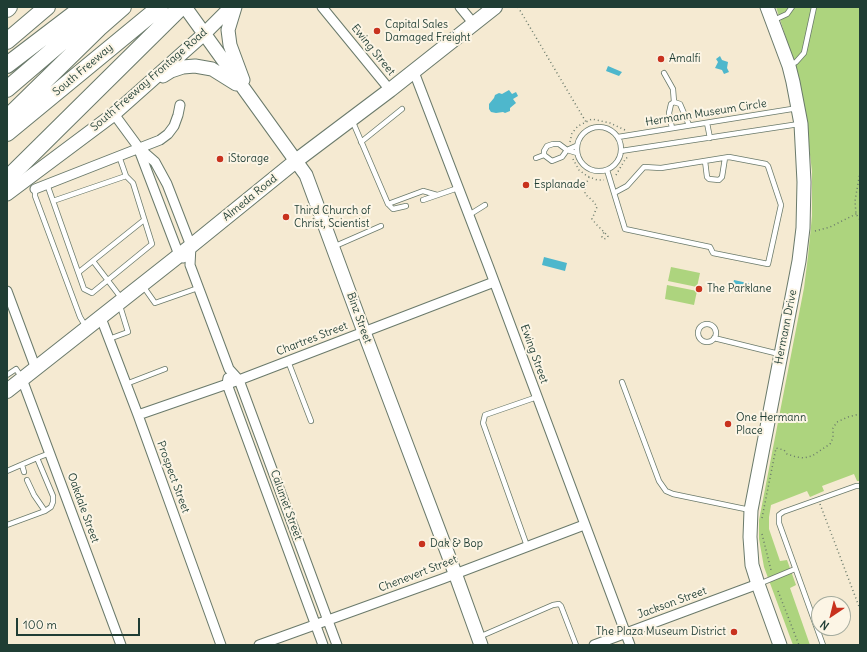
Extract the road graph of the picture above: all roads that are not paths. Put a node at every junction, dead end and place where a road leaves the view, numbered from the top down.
1 (47, 7) edge
2 (83, 7) edge
3 (103, 7) edge
4 (123, 7) edge
5 (160, 7) edge
6 (231, 7) edge
7 (235, 7) edge
8 (322, 7) edge
9 (460, 7) edge
10 (495, 7) edge
11 (767, 7) edge
12 (792, 7) edge
13 (814, 7) edge
14 (186, 10) edge
15 (772, 21) junction
16 (474, 24) junction
17 (204, 34) junction
18 (7, 41) edge
19 (7, 65) edge
20 (789, 66) junction
21 (414, 72) junction
22 (664, 73) dead end
23 (144, 87) junction
24 (7, 89) edge
25 (390, 90) junction
26 (248, 94) junction
27 (674, 102) junction
28 (180, 106) dead end
29 (798, 108) junction
30 (402, 109) dead end
31 (114, 114) junction
32 (7, 118) edge
33 (351, 119) junction
34 (707, 123) junction
35 (801, 124) junction
36 (689, 125) junction
37 (672, 128) junction
38 (7, 133) edge
39 (618, 137) junction
40 (710, 138) junction
41 (361, 142) junction
42 (576, 146) junction
43 (139, 148) junction
44 (567, 150) junction
45 (621, 151) junction
46 (577, 153) junction
47 (544, 155) junction
48 (119, 156) junction
49 (536, 158) dead end
50 (725, 158) junction
51 (296, 160) junction
52 (705, 161) junction
53 (607, 170) junction
54 (126, 176) junction
55 (7, 180) edge
56 (47, 184) junction
57 (458, 188) junction
58 (35, 189) joint
59 (614, 193) junction
60 (7, 194) edge
61 (436, 195) junction
62 (423, 200) dead end
63 (54, 201) junction
64 (388, 204) junction
65 (485, 205) dead end
66 (406, 206) dead end
67 (469, 215) junction
68 (144, 220) junction
69 (381, 226) dead end
70 (191, 246) junction
71 (333, 247) junction
72 (179, 255) junction
73 (93, 261) junction
74 (190, 265) junction
75 (79, 272) junction
76 (108, 280) junction
77 (494, 282) junction
78 (142, 285) junction
79 (198, 288) junction
80 (7, 291) edge
81 (121, 302) junction
82 (100, 318) junction
83 (87, 329) junction
84 (364, 332) junction
85 (714, 338) dead end
86 (109, 339) junction
87 (781, 354) junction
88 (288, 361) junction
89 (36, 369) junction
90 (229, 369) junction
91 (165, 370) dead end
92 (7, 375) edge
93 (22, 379) junction
94 (239, 380) junction
95 (622, 382) dead end
96 (126, 384) junction
97 (227, 384) junction
98 (7, 391) edge
99 (537, 397) junction
100 (138, 416) junction
101 (311, 422) dead end
102 (50, 453) junction
103 (37, 458) junction
104 (22, 465) junction
105 (7, 471) edge
106 (24, 472) dead end
107 (27, 480) dead end
108 (860, 486) edge
109 (751, 510) junction
110 (45, 511) junction
111 (584, 524) junction
112 (7, 525) edge
113 (526, 546) junction
114 (795, 569) junction
115 (455, 573) junction
116 (758, 584) junction
117 (328, 620) junction
118 (316, 624) junction
119 (626, 633) junction
120 (479, 641) edge
121 (121, 645) edge
122 (222, 645) edge
123 (259, 645) edge
124 (323, 645) edge
125 (337, 645) edge
126 (576, 645) edge
127 (594, 645) edge
128 (630, 645) edge
129 (780, 645) edge
130 (823, 645) edge

1 - 18 highway
2 - 19 highway
3 - 24 highway
4 - 32 highway
5 - 38 highway, South Freeway
6 - 17 main road, South Freeway Frontage Road
7 - 26 main road
8 - 25 street, Ewing Street
9 - 16 street
10 - 16 main road, Almeda Road
11 - 15 main road, Hermann Drive
12 - 15 lane
13 - 20 lane
14 - 17 main road, Binz Street
14 - 55 highway
15 - 20 main road, Hermann Drive
16 - 21 main road, Almeda Road
17 - 23 main road, South Freeway Frontage Road
17 - 26 main road, Binz Street
20 - 29 main road, Hermann Drive
21 - 25 main road, Almeda Road
21 - 57 street, Ewing Street
22 - 27 lane
23 - 26 main road
23 - 31 main road, South Freeway Frontage Road
25 - 33 main road, Almeda Road
26 - 51 main road, Binz Street
27 - 36 lane
27 - 37 lane
28 - 43 street
29 - 34 lane, Hermann Museum Circle
29 - 35 main road, Hermann Drive
30 - 41 lane
31 - 43 street
31 - 60 main road, South Freeway Frontage Road
33 - 41 lane
33 - 51 main road, Almeda Road
34 - 36 lane, Hermann Museum Circle
34 - 40 lane
35 - 40 lane
35 - 87 main road, Hermann Drive
36 - 37 lane, Hermann Museum Circle
37 - 39 lane, Hermann Museum Circle
39 - 42 lane
39 - 45 lane
40 - 45 lane
41 - 64 lane
42 - 44 lane
42 - 46 lane
43 - 48 street
43 - 70 street
43 - 72 street
44 - 46 lane
44 - 47 lane
44 - 47 lane
45 - 53 lane
46 - 53 lane
47 - 49 lane
48 - 54 lane
48 - 56 street
50 - 52 lane
50 - 52 lane
50 - 59 lane
51 - 70 main road, Almeda Road
51 - 71 main road, Binz Street
52 - 59 lane
53 - 59 lane
54 - 63 lane
54 - 68 lane
56 - 58 street
56 - 63 lane
57 - 61 lane
57 - 67 street, Ewing Street
58 - 83 lane
61 - 62 lane
61 - 64 lane
63 - 75 lane
64 - 66 lane
65 - 67 lane
67 - 77 street, Ewing Street
68 - 73 lane
68 - 76 lane
69 - 71 lane
70 - 72 main road, Almeda Road
70 - 74 street, Calumet Street
71 - 84 main road, Binz Street
72 - 74 street, Calumet Street
72 - 78 main road, Almeda Road
73 - 75 lane
73 - 76 lane
74 - 79 street, Calumet Street
75 - 76 lane
76 - 81 lane
77 - 84 street, Chartres Street
77 - 99 street, Ewing Street
78 - 79 lane
78 - 81 main road, Almeda Road
79 - 90 street, Calumet Street
80 - 89 street
81 - 82 main road, Almeda Road
81 - 86 lane
82 - 83 main road, Almeda Road
82 - 86 street, Prospect Street
83 - 89 main road, Almeda Road
84 - 88 street, Chartres Street
84 - 115 main road, Binz Street
85 - 87 lane
86 - 96 street, Prospect Street
87 - 109 main road, Hermann Drive
88 - 94 street, Chartres Street
88 - 101 lane
89 - 93 main road, Almeda Road
90 - 94 street, Calumet Street
90 - 97 street, Calumet Street
91 - 96 lane
92 - 93 lane
93 - 98 main road, Almeda Road
93 - 102 street, Oakdale Street
94 - 97 street, Chartres Street
94 - 117 street, Calumet Street
95 - 109 lane
96 - 100 street, Prospect Street
97 - 100 street, Chartres Street
97 - 118 street, Calumet Street
99 - 111 street, Ewing Street
99 - 113 lane
100 - 122 street, Prospect Street
102 - 103 lane
102 - 121 street, Oakdale Street
103 - 104 lane
103 - 110 lane
104 - 105 lane
104 - 106 lane
107 - 110 lane
108 - 114 lane
109 - 116 main road, Hermann Drive
110 - 112 lane
111 - 113 street, Chenevert Street
111 - 119 street, Ewing Street
113 - 115 street, Chenevert Street
114 - 116 lane
114 - 130 lane
115 - 117 street, Chenevert Street
115 - 120 main road, Binz Street
116 - 119 street, Jackson Street
116 - 129 main road, Hermann Drive
117 - 118 street, Chenevert Street
117 - 125 street, Calumet Street
118 - 123 street, Chenevert Street
118 - 124 street, Calumet Street
119 - 127 street, Jackson Street
119 - 128 street, Ewing Street
120 - 126 lane

